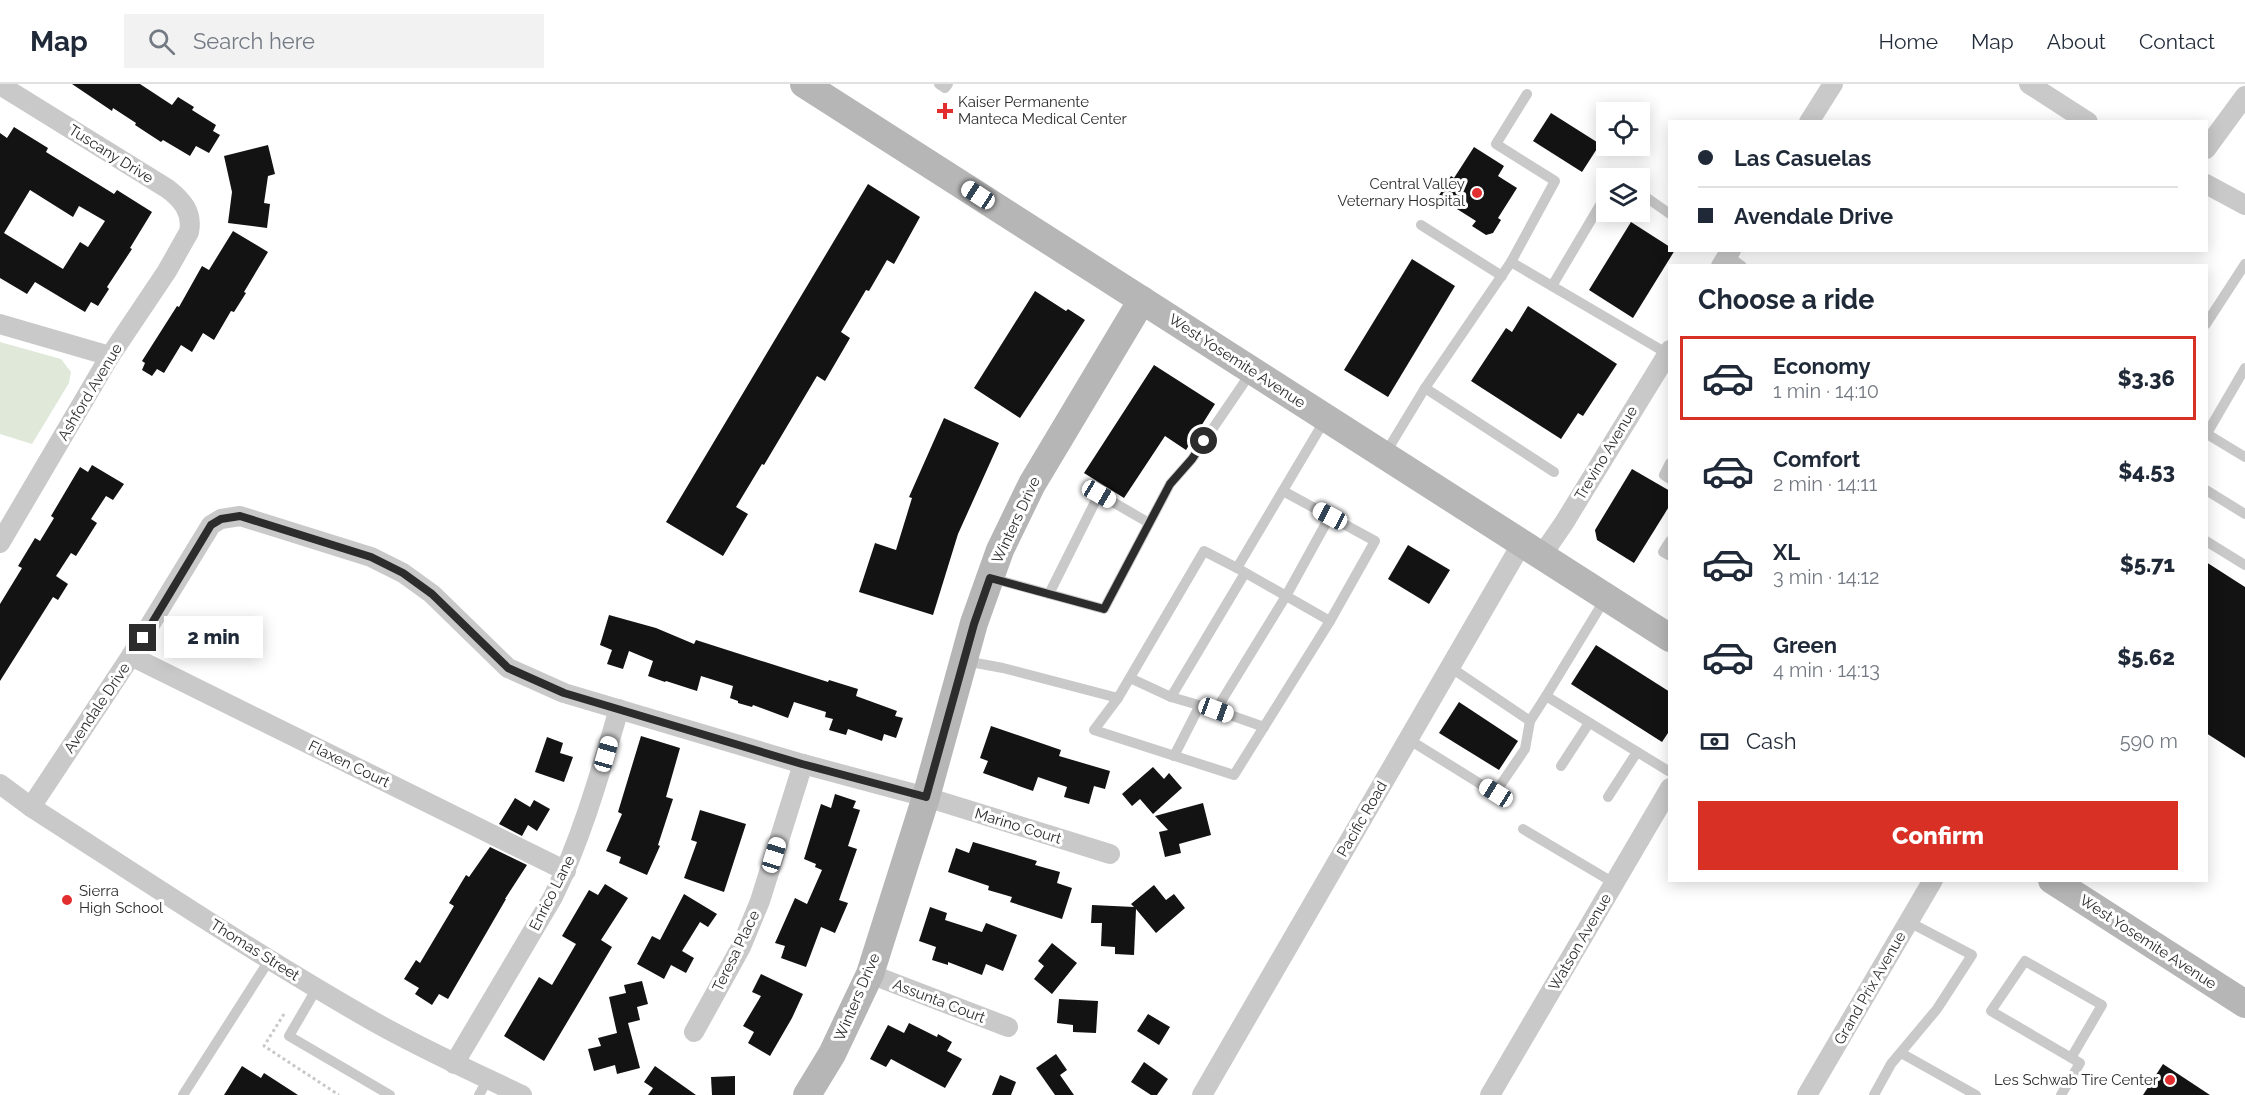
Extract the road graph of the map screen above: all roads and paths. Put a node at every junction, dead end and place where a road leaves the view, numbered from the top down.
1 (804, 84) edge
2 (939, 84) edge
3 (948, 84) edge
4 (1833, 84) edge
5 (2029, 84) edge
6 (1, 87) edge
7 (1527, 94) dead end
8 (2245, 96) edge
9 (1810, 120) edge
10 (2085, 120) edge
11 (2208, 146) edge
12 (2208, 185) edge
13 (1650, 200) edge
14 (2245, 205) edge
15 (1596, 212) edge
16 (1668, 213) edge
17 (1421, 225) dead end
18 (183, 243) joint
19 (1511, 262) junction
20 (2245, 264) edge
21 (1502, 276) junction
22 (1552, 286) junction
23 (1142, 300) junction
24 (2208, 321) edge
25 (0, 324) edge
26 (1668, 351) edge
27 (1668, 354) edge
28 (111, 356) junction
29 (2245, 368) edge
30 (1252, 370) junction
31 (1425, 388) junction
32 (1326, 417) junction
33 (2208, 432) edge
34 (2208, 435) edge
35 (1384, 455) junction
36 (2245, 457) edge
37 (1554, 472) dead end
38 (1283, 490) junction
39 (2208, 491) edge
40 (2244, 511) edge
41 (1330, 516) junction
42 (221, 519) joint
43 (1149, 523) junction
44 (2208, 542) edge
45 (0, 543) edge
46 (1668, 544) edge
47 (1532, 549) junction
48 (1668, 555) edge
49 (2245, 565) edge
50 (1241, 571) junction
51 (990, 578) junction
52 (1049, 594) junction
53 (1286, 596) junction
54 (1606, 597) junction
55 (1330, 621) junction
56 (1668, 637) edge
57 (131, 656) junction
58 (964, 661) junction
59 (1450, 667) junction
60 (1130, 678) junction
61 (1546, 696) junction
62 (1171, 697) junction
63 (1118, 698) junction
64 (1200, 705) junction
65 (619, 709) junction
66 (1216, 710) junction
67 (1530, 721) junction
68 (1589, 723) junction
69 (1264, 727) junction
70 (1408, 739) junction
71 (1637, 752) junction
72 (1174, 756) junction
73 (802, 764) junction
74 (1561, 766) dead end
75 (1668, 771) edge
76 (1668, 791) edge
77 (3, 792) edge
78 (926, 797) junction
79 (1608, 797) dead end
80 (31, 807) junction
81 (1523, 829) dead end
82 (1110, 854) dead end
83 (566, 871) junction
84 (1932, 882) edge
85 (2055, 882) edge
86 (1614, 883) junction
87 (1909, 922) junction
88 (270, 959) junction
89 (870, 974) junction
90 (317, 988) junction
91 (2245, 1004) edge
92 (1008, 1027) dead end
93 (694, 1032) dead end
94 (1901, 1053) junction
95 (2071, 1058) junction
96 (454, 1064) junction
97 (484, 1087) edge
98 (183, 1095) edge
99 (390, 1095) edge
100 (522, 1095) edge
101 (807, 1095) edge
102 (1202, 1095) edge
103 (1490, 1095) edge
104 (1807, 1095) edge
105 (1874, 1095) edge
106 (1976, 1095) edge
107 (2061, 1095) edge

1 - 23 main road, West Yosemite Avenue
2 - 3 lane
4 - 9 street
5 - 10 street
6 - 18 street, Tuscany Drive
7 - 19 lane
8 - 11 street
12 - 14 street
13 - 16 lane
15 - 22 lane
17 - 21 lane
18 - 28 street, Ashford Avenue
19 - 21 lane
19 - 22 lane
20 - 24 lane
21 - 31 lane
22 - 26 lane
23 - 30 main road, West Yosemite Avenue
23 - 51 main road, Winters Drive
25 - 28 street
27 - 47 street, Trevino Avenue
28 - 45 street, Ashford Avenue
29 - 33 lane
30 - 32 main road, West Yosemite Avenue
30 - 43 lane
31 - 35 lane
31 - 37 lane
32 - 35 main road, West Yosemite Avenue
32 - 38 lane
34 - 36 lane
35 - 47 main road, West Yosemite Avenue
38 - 41 lane
38 - 50 lane
39 - 40 lane
41 - 53 lane
41 - 55 lane
42 - 57 street, Avendale Drive
42 - 65 street, Marino Court
43 - 52 lane
43 - 52 lane
44 - 49 lane
46 - 48 lane
47 - 54 main road, West Yosemite Avenue
47 - 59 street, Pacific Road
50 - 53 lane
50 - 60 lane
50 - 62 lane
51 - 52 lane
51 - 58 main road, Winters Drive
53 - 55 lane
53 - 66 lane
54 - 56 main road, West Yosemite Avenue
54 - 61 lane
55 - 69 lane
57 - 80 street, Avendale Drive
57 - 83 street, Flaxen Court
58 - 63 lane
58 - 78 main road, Winters Drive
59 - 67 lane
59 - 70 street, Pacific Road
60 - 62 lane
60 - 63 lane
61 - 67 lane
61 - 68 lane
62 - 64 lane
63 - 72 lane
64 - 66 lane
64 - 72 lane
65 - 73 street, Marino Court
65 - 83 street, Enrico Lane
66 - 69 lane
67 - 70 lane
68 - 71 lane
68 - 74 lane
69 - 72 lane
70 - 102 street, Pacific Road
71 - 75 lane
71 - 79 lane
73 - 78 street, Marino Court
73 - 93 street, Teresa Place
76 - 86 street, Watson Avenue
77 - 80 street, Thomas Street
78 - 82 street, Marino Court
78 - 89 main road, Winters Drive
80 - 88 street, Thomas Street
81 - 86 lane
83 - 96 street, Enrico Lane
84 - 87 street, Grand Prix Avenue
85 - 91 main road, West Yosemite Avenue
86 - 103 street, Watson Avenue
87 - 94 lane
87 - 104 street, Grand Prix Avenue
88 - 90 street, Thomas Street
88 - 98 lane
89 - 92 street, Assunta Court
89 - 101 main road, Winters Drive
90 - 96 street, Thomas Street
90 - 99 lane
94 - 105 lane
94 - 106 lane
95 - 95 lane
95 - 107 lane
96 - 97 street, Thomas Street
97 - 100 street, Thomas Street

